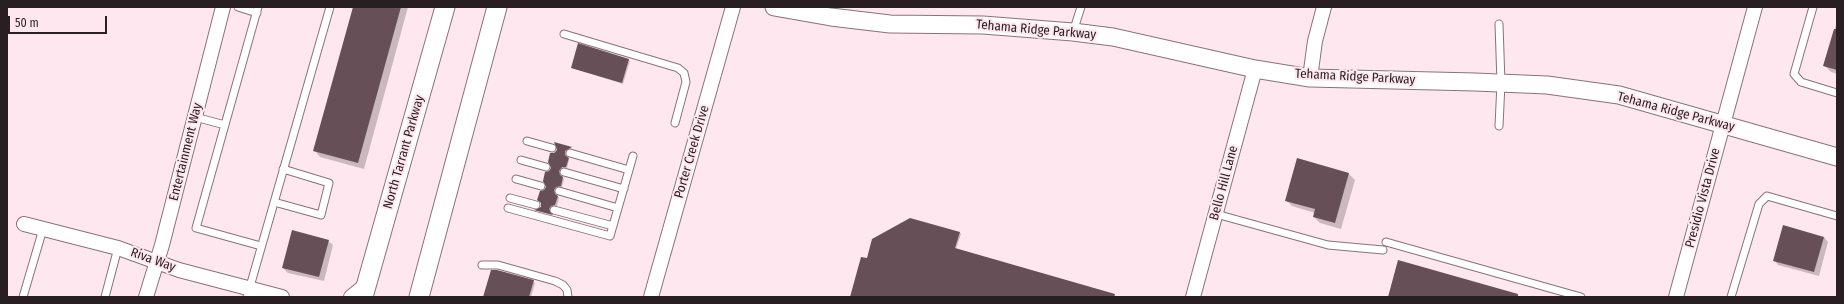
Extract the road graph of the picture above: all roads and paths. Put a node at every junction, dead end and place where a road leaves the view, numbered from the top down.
1 (223, 7) edge
2 (238, 7) edge
3 (330, 7) edge
4 (445, 7) edge
5 (497, 7) edge
6 (733, 7) edge
7 (774, 7) edge
8 (1081, 7) edge
9 (1324, 7) edge
10 (1756, 7) edge
11 (1813, 7) edge
12 (258, 10) edge
13 (1498, 24) dead end
14 (1073, 32) junction
15 (564, 34) dead end
16 (1255, 69) junction
17 (1310, 78) junction
18 (1500, 83) junction
19 (1837, 92) edge
20 (195, 117) junction
21 (675, 123) dead end
22 (225, 125) junction
23 (1723, 125) junction
24 (1499, 126) dead end
25 (527, 141) dead end
26 (552, 148) dead end
27 (570, 153) dead end
28 (633, 156) dead end
29 (1837, 157) edge
30 (522, 160) dead end
31 (546, 167) dead end
32 (283, 169) junction
33 (629, 170) junction
34 (564, 172) dead end
35 (516, 179) dead end
36 (541, 186) dead end
37 (624, 189) junction
38 (559, 191) dead end
39 (510, 198) dead end
40 (274, 202) junction
41 (536, 205) dead end
42 (508, 208) dead end
43 (618, 208) junction
44 (554, 210) dead end
45 (1216, 214) junction
46 (1837, 216) edge
47 (24, 224) dead end
48 (613, 226) junction
49 (43, 229) junction
50 (1386, 242) dead end
51 (261, 246) junction
52 (118, 248) junction
53 (1384, 250) dead end
54 (157, 262) junction
55 (482, 265) dead end
56 (365, 291) edge
57 (248, 293) edge
58 (149, 296) edge
59 (23, 297) edge
60 (105, 297) edge
61 (282, 297) edge
62 (351, 297) edge
63 (418, 297) edge
64 (568, 297) edge
65 (651, 297) edge
66 (1193, 297) edge
67 (1581, 297) edge
68 (1676, 297) edge
69 (1731, 297) edge

1 - 20 street, Entertainment Way
2 - 12 lane
3 - 32 lane
4 - 56 main road, North Tarrant Parkway
5 - 63 main road
6 - 65 street, Porter Creek Drive
7 - 14 street, Tehama Ridge Parkway
8 - 14 lane
9 - 17 street
10 - 23 street, Presidio Vista Drive
11 - 19 lane
12 - 22 lane
13 - 18 lane
14 - 16 street, Tehama Ridge Parkway
15 - 21 lane
16 - 17 street, Tehama Ridge Parkway
16 - 45 street, Bello Hill Lane
17 - 18 street, Tehama Ridge Parkway
18 - 23 street, Tehama Ridge Parkway
18 - 24 lane
20 - 22 lane
20 - 54 street, Entertainment Way
22 - 51 lane
23 - 29 street, Tehama Ridge Parkway
23 - 68 street, Presidio Vista Drive
25 - 26 lane
27 - 33 lane
28 - 33 lane
30 - 31 lane
32 - 40 lane
32 - 40 lane
33 - 37 lane
34 - 37 lane
35 - 36 lane
37 - 43 lane
38 - 43 lane
39 - 41 lane
40 - 51 lane
42 - 48 lane
43 - 48 lane
44 - 48 lane
45 - 53 lane
45 - 66 street, Bello Hill Lane
46 - 69 lane
47 - 49 street, Riva Way
49 - 52 street, Riva Way
49 - 59 lane
50 - 67 lane
51 - 57 lane
52 - 54 street, Riva Way
52 - 60 lane
54 - 57 street, Riva Way
54 - 58 street, Entertainment Way
55 - 64 lane
56 - 62 street
57 - 61 street, Riva Way

